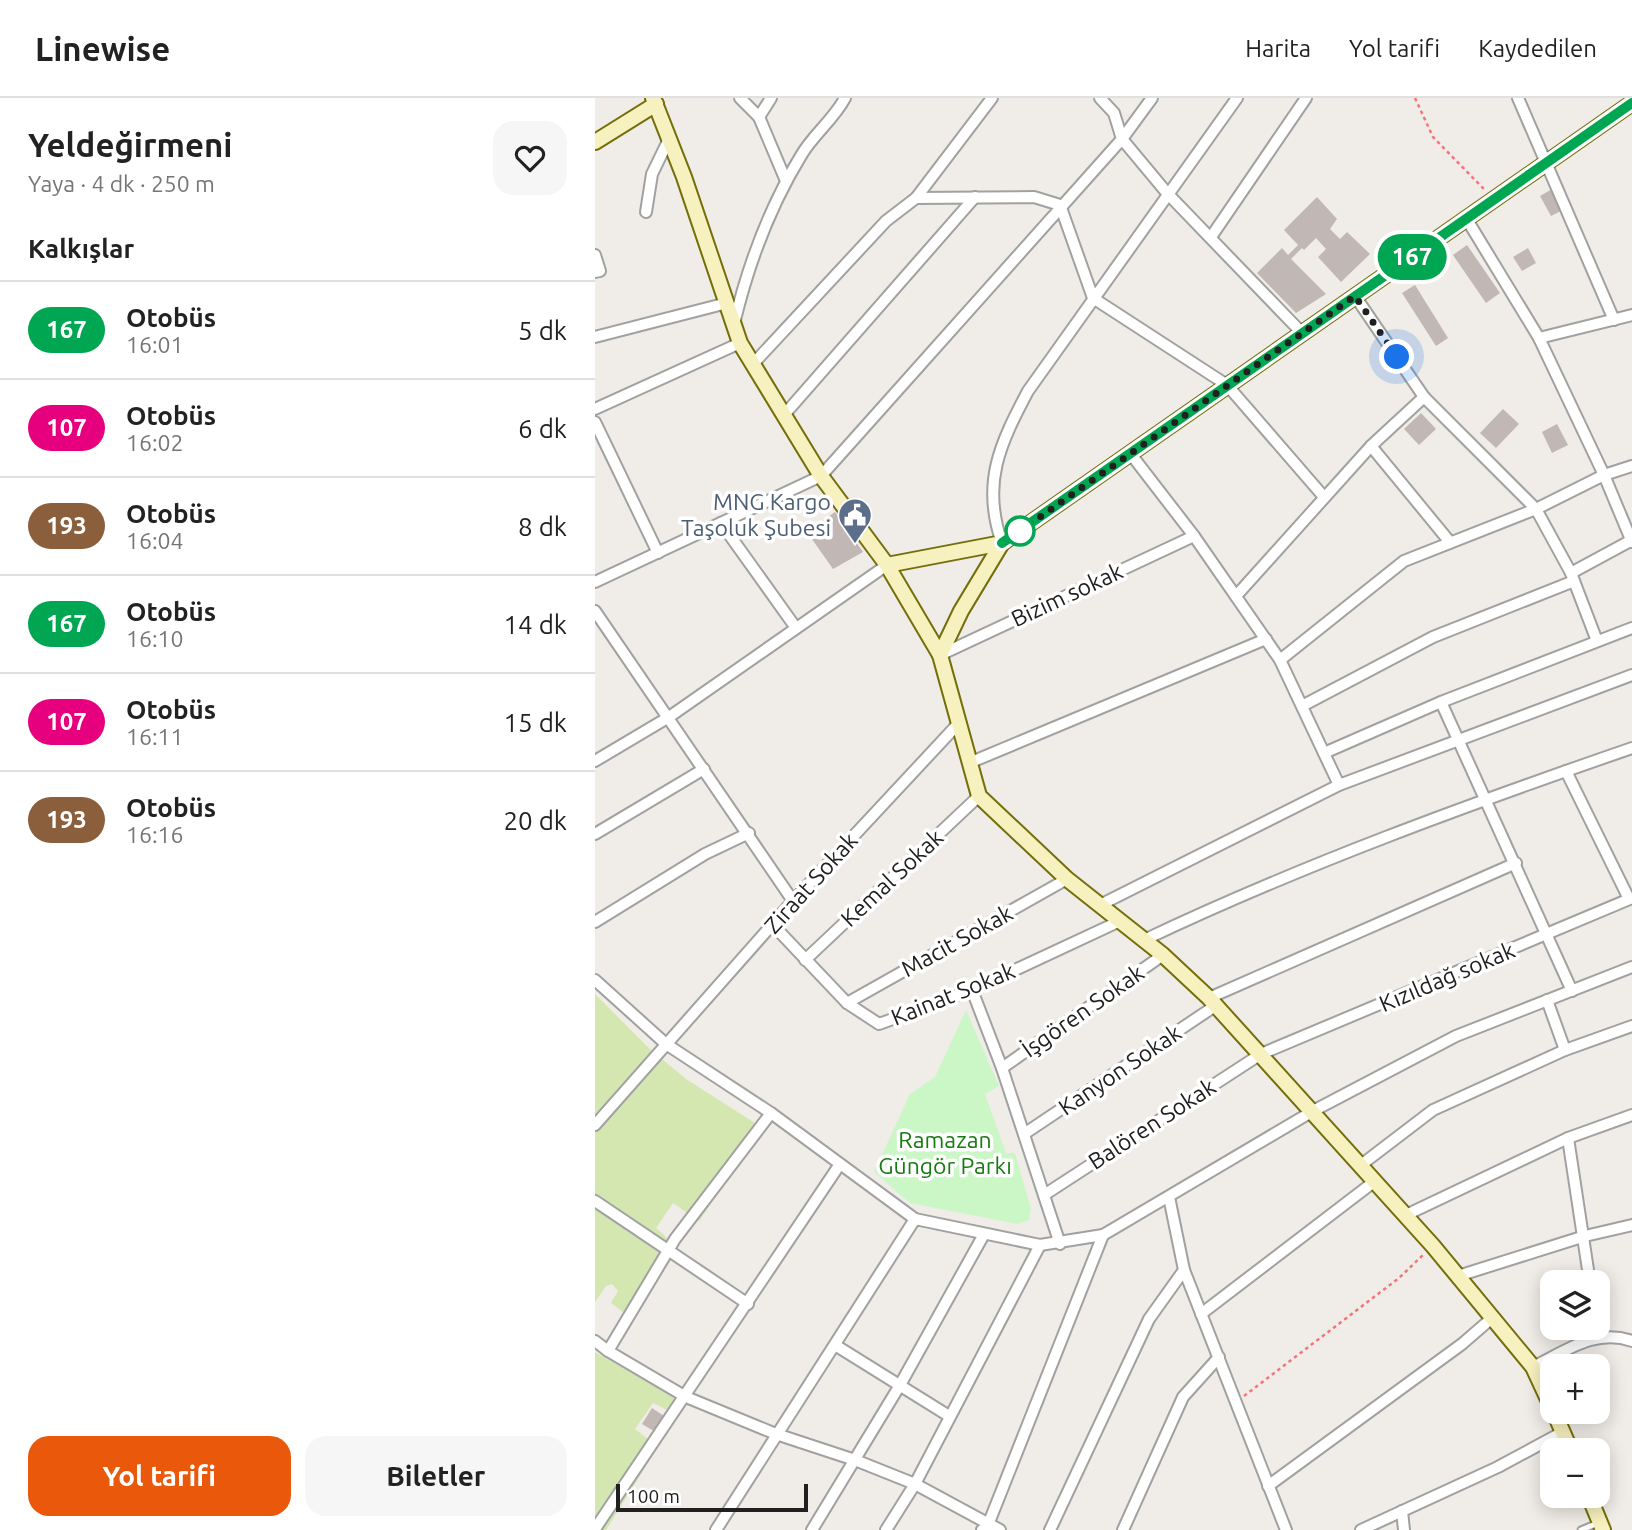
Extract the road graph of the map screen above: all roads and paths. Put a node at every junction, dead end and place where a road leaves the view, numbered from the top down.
1 (740, 98) edge
2 (771, 98) edge
3 (845, 98) edge
4 (992, 98) edge
5 (1100, 98) edge
6 (1152, 98) edge
7 (1237, 98) edge
8 (1305, 98) edge
9 (1415, 98) edge
10 (1518, 98) edge
11 (654, 101) edge
12 (1632, 103) edge
13 (759, 117) junction
14 (669, 139) junction
15 (1122, 139) junction
16 (595, 142) edge
17 (1546, 162) junction
18 (786, 181) junction
19 (1167, 193) junction
20 (975, 197) junction
21 (916, 198) junction
22 (1494, 199) junction
23 (1060, 205) junction
24 (646, 212) dead end
25 (1466, 218) junction
26 (1211, 237) junction
27 (595, 255) edge
28 (595, 272) edge
29 (1355, 296) junction
30 (1093, 298) junction
31 (727, 303) junction
32 (1632, 315) edge
33 (1614, 320) junction
34 (734, 324) junction
35 (1302, 333) junction
36 (595, 337) edge
37 (1539, 338) junction
38 (740, 343) junction
39 (753, 364) junction
40 (1227, 385) junction
41 (1424, 397) junction
42 (595, 409) edge
43 (784, 415) junction
44 (595, 422) edge
45 (1371, 446) junction
46 (1130, 453) junction
47 (1632, 466) edge
48 (1604, 475) junction
49 (821, 476) junction
50 (1324, 497) junction
51 (1536, 509) junction
52 (721, 523) junction
53 (1194, 536) junction
54 (1449, 541) junction
55 (1632, 541) edge
56 (1002, 543) junction
57 (658, 553) junction
58 (887, 565) junction
59 (1573, 577) junction
60 (595, 582) edge
61 (1236, 596) junction
62 (595, 611) edge
63 (796, 628) junction
64 (1632, 628) edge
65 (1266, 639) junction
66 (1597, 640) junction
67 (940, 655) junction
68 (1280, 660) junction
69 (1632, 675) edge
70 (1441, 702) junction
71 (1302, 706) junction
72 (669, 717) junction
73 (958, 724) junction
74 (1459, 740) junction
75 (1632, 748) edge
76 (1324, 753) junction
77 (595, 761) edge
78 (969, 763) junction
79 (704, 769) junction
80 (1566, 771) junction
81 (1339, 785) junction
82 (979, 796) junction
83 (1486, 799) junction
84 (749, 833) junction
85 (595, 834) edge
86 (1516, 863) junction
87 (1067, 878) junction
88 (1630, 898) edge
89 (793, 901) junction
90 (1100, 905) junction
91 (1120, 920) junction
92 (595, 922) edge
93 (773, 925) junction
94 (1548, 934) junction
95 (1144, 940) junction
96 (1163, 955) junction
97 (805, 960) junction
98 (1632, 967) edge
99 (595, 980) edge
100 (972, 990) junction
101 (1572, 990) junction
102 (1547, 1000) junction
103 (1212, 1002) junction
104 (847, 1003) junction
105 (1632, 1026) edge
106 (666, 1044) junction
107 (1565, 1050) junction
108 (1261, 1054) junction
109 (1002, 1068) junction
110 (1313, 1111) junction
111 (771, 1113) junction
112 (1632, 1115) edge
113 (595, 1125) edge
114 (1024, 1134) junction
115 (1568, 1138) junction
116 (840, 1164) junction
117 (1361, 1165) junction
118 (1375, 1181) junction
119 (1044, 1195) junction
120 (1169, 1197) junction
121 (595, 1201) edge
122 (1406, 1215) junction
123 (915, 1219) junction
124 (1632, 1225) edge
125 (1103, 1235) junction
126 (983, 1236) junction
127 (1585, 1236) junction
128 (1061, 1244) junction
129 (1039, 1245) junction
130 (1433, 1246) junction
131 (667, 1252) junction
132 (1184, 1269) junction
133 (1589, 1270) edge
134 (1458, 1276) junction
135 (748, 1304) junction
136 (1201, 1314) junction
137 (1492, 1318) junction
138 (1610, 1335) edge
139 (1581, 1340) edge
140 (1632, 1341) edge
141 (835, 1345) junction
142 (600, 1348) edge
143 (1219, 1357) junction
144 (1533, 1367) junction
145 (1540, 1382) edge
146 (900, 1385) junction
147 (686, 1397) junction
148 (1236, 1401) junction
149 (949, 1416) junction
150 (1559, 1424) edge
151 (1563, 1432) junction
152 (776, 1434) junction
153 (1566, 1438) edge
154 (855, 1460) junction
155 (915, 1484) junction
156 (1268, 1486) junction
157 (1594, 1508) edge
158 (1402, 1511) junction
159 (1601, 1526) edge
160 (985, 1527) edge
161 (595, 1529) edge
162 (716, 1530) edge
163 (812, 1530) edge
164 (886, 1530) edge
165 (999, 1530) edge
166 (1050, 1530) edge
167 (1123, 1530) edge
168 (1286, 1530) edge
169 (1361, 1530) edge
170 (1404, 1530) edge
171 (1581, 1530) edge

1 - 13 street
2 - 13 street
3 - 18 street
4 - 21 street
5 - 15 street
6 - 15 street
7 - 19 street
8 - 26 street
9 - 22 path
10 - 17 street
11 - 14 street
11 - 16 street
12 - 17 street
13 - 18 street
14 - 24 street
14 - 31 street
15 - 19 street
15 - 23 street
17 - 22 street
17 - 33 street
18 - 34 street
19 - 26 street
19 - 30 street
20 - 21 street
20 - 23 street
20 - 43 street
21 - 39 street
22 - 25 street
23 - 30 street
23 - 49 street
25 - 29 street
25 - 37 street
26 - 35 street
27 - 28 street
29 - 35 street
29 - 41 street
30 - 40 street
30 - 56 street
31 - 34 street
31 - 36 street
32 - 33 street
33 - 37 street
34 - 38 street
35 - 40 street
37 - 48 street
38 - 39 street
38 - 42 street
39 - 43 street
40 - 46 street
40 - 50 street
41 - 45 street
41 - 51 street
43 - 49 street
44 - 57 street
45 - 50 street
45 - 54 street
46 - 53 street
46 - 56 street
47 - 48 street
48 - 51 street
48 - 55 street
49 - 52 street
49 - 58 street
50 - 61 street
51 - 54 street
51 - 59 street
52 - 57 street
52 - 63 street
53 - 61 street
53 - 67 street, Bizim sokak
54 - 68 street
55 - 59 street
56 - 58 street
56 - 67 street
57 - 60 street
58 - 63 street
58 - 67 street
59 - 66 street
59 - 71 street
61 - 65 street
62 - 72 street
63 - 72 street
64 - 66 street
65 - 68 street
65 - 78 street
66 - 70 street
67 - 73 street
68 - 71 street
69 - 74 street
70 - 74 street
70 - 76 street
71 - 76 street
72 - 77 street
72 - 79 street
73 - 78 street
73 - 89 street, Ziraat Sokak
74 - 81 street
74 - 83 street
75 - 80 street
76 - 81 street
78 - 82 street
79 - 84 street
79 - 85 street
80 - 83 street
80 - 88 street
81 - 90 street
82 - 87 street
82 - 97 street, Kemal Sokak
83 - 86 street
83 - 95 street
84 - 89 street
84 - 92 street
86 - 94 street
86 - 103 street, Kanyon Sokak
87 - 90 street
87 - 104 street, Macit Sokak
88 - 94 street, Kızıldağ sokak
89 - 93 street, Ziraat Sokak
90 - 91 street
91 - 95 street
91 - 100 street, Kainat Sokak
93 - 97 street, Kainat Sokak
93 - 106 street, Ziraat Sokak
94 - 101 street
94 - 108 street, Kızıldağ sokak
95 - 96 street
96 - 103 street
96 - 109 street, İşgören Sokak
97 - 104 street, Kainat Sokak
98 - 101 street
99 - 106 street
100 - 104 street, Kainat Sokak
100 - 109 street
101 - 102 street
102 - 107 street
102 - 110 street
103 - 108 street
103 - 114 street, Kanyon Sokak
105 - 107 street
106 - 111 street
106 - 113 street, Ziraat Sokak
107 - 117 street
108 - 110 street
108 - 119 street, Balören Sokak
109 - 114 street
110 - 117 street
110 - 120 street
111 - 116 street
111 - 131 street
112 - 115 street
114 - 119 street
115 - 122 street
115 - 127 street
116 - 123 street
116 - 135 street
117 - 118 street
118 - 122 street
118 - 136 street
119 - 128 street
120 - 125 street
120 - 132 street
121 - 131 street
122 - 130 street
123 - 126 street
123 - 141 street
124 - 127 street
125 - 128 street
125 - 160 street
126 - 129 street
126 - 146 street
127 - 133 street
127 - 134 street
128 - 129 street
129 - 149 street
130 - 134 street
130 - 148 path
131 - 135 street
131 - 142 street
132 - 136 street
132 - 166 street
134 - 137 street
135 - 147 street
136 - 143 street
137 - 144 street
137 - 156 street
138 - 140 street
139 - 144 street
141 - 146 street
141 - 152 street
142 - 147 street
143 - 148 street
143 - 167 street
144 - 145 street
146 - 149 street
146 - 154 street
147 - 152 street
147 - 161 street
148 - 156 street
149 - 155 street
150 - 151 street
151 - 153 street
151 - 158 street
152 - 154 street
152 - 162 street
154 - 155 street
154 - 163 street
155 - 160 street
155 - 164 street
156 - 168 street
157 - 159 street
158 - 169 street
158 - 170 street
159 - 171 lane
160 - 165 street

